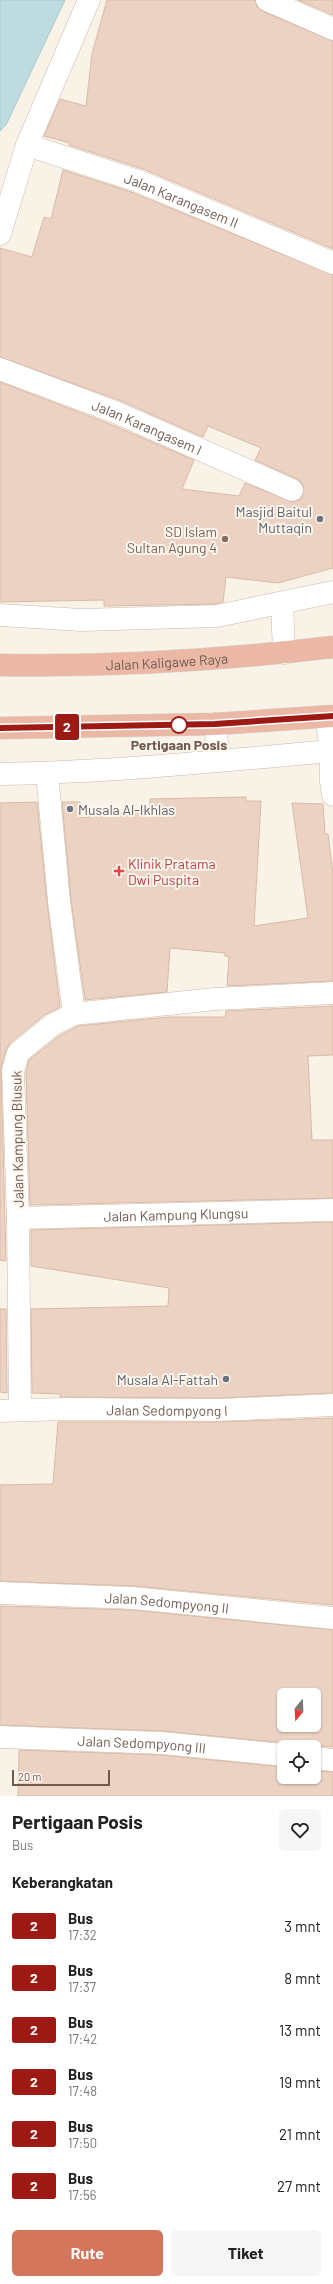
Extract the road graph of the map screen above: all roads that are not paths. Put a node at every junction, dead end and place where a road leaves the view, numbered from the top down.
1 (89, 0) edge
2 (268, 0) edge
3 (333, 29) edge
4 (27, 145) junction
5 (0, 234) edge
6 (333, 263) edge
7 (0, 369) edge
8 (292, 490) dead end
9 (333, 592) edge
10 (282, 604) junction
11 (0, 615) edge
12 (333, 647) edge
13 (284, 653) junction
14 (0, 665) edge
15 (330, 716) edge
16 (215, 724) junction
17 (0, 728) edge
18 (332, 751) edge
19 (219, 761) junction
20 (47, 773) junction
21 (0, 774) edge
22 (333, 795) edge
23 (333, 993) edge
24 (74, 1014) junction
25 (9, 1050) edge
26 (333, 1210) edge
27 (18, 1218) junction
28 (333, 1405) edge
29 (10, 1410) edge
30 (0, 1593) edge
31 (333, 1618) edge
32 (0, 1737) edge
33 (277, 1754) edge
34 (321, 1759) edge
35 (333, 1760) edge

1 - 4 street
2 - 3 street
4 - 5 street
4 - 6 street, Jalan Karangasem II
7 - 8 street, Jalan Karangasem I
9 - 10 street
10 - 11 street
10 - 13 street
12 - 13 highway, Jalan Kaligawe Raya
13 - 14 highway, Jalan Kaligawe Raya
15 - 16 highway
15 - 18 street
16 - 17 highway
16 - 19 street
18 - 19 street
18 - 22 street
19 - 20 street
20 - 21 street
20 - 24 street
23 - 24 street, Jalan Kampung Blusuk
24 - 25 street, Jalan Kampung Blusuk
25 - 27 street, Jalan Kampung Blusuk
26 - 27 street, Jalan Kampung Klungsu
27 - 29 street, Jalan Kampung Blusuk
28 - 29 street, Jalan Sedompyong I
30 - 31 street, Jalan Sedompyong II
32 - 33 street, Jalan Sedompyong III
34 - 35 street

